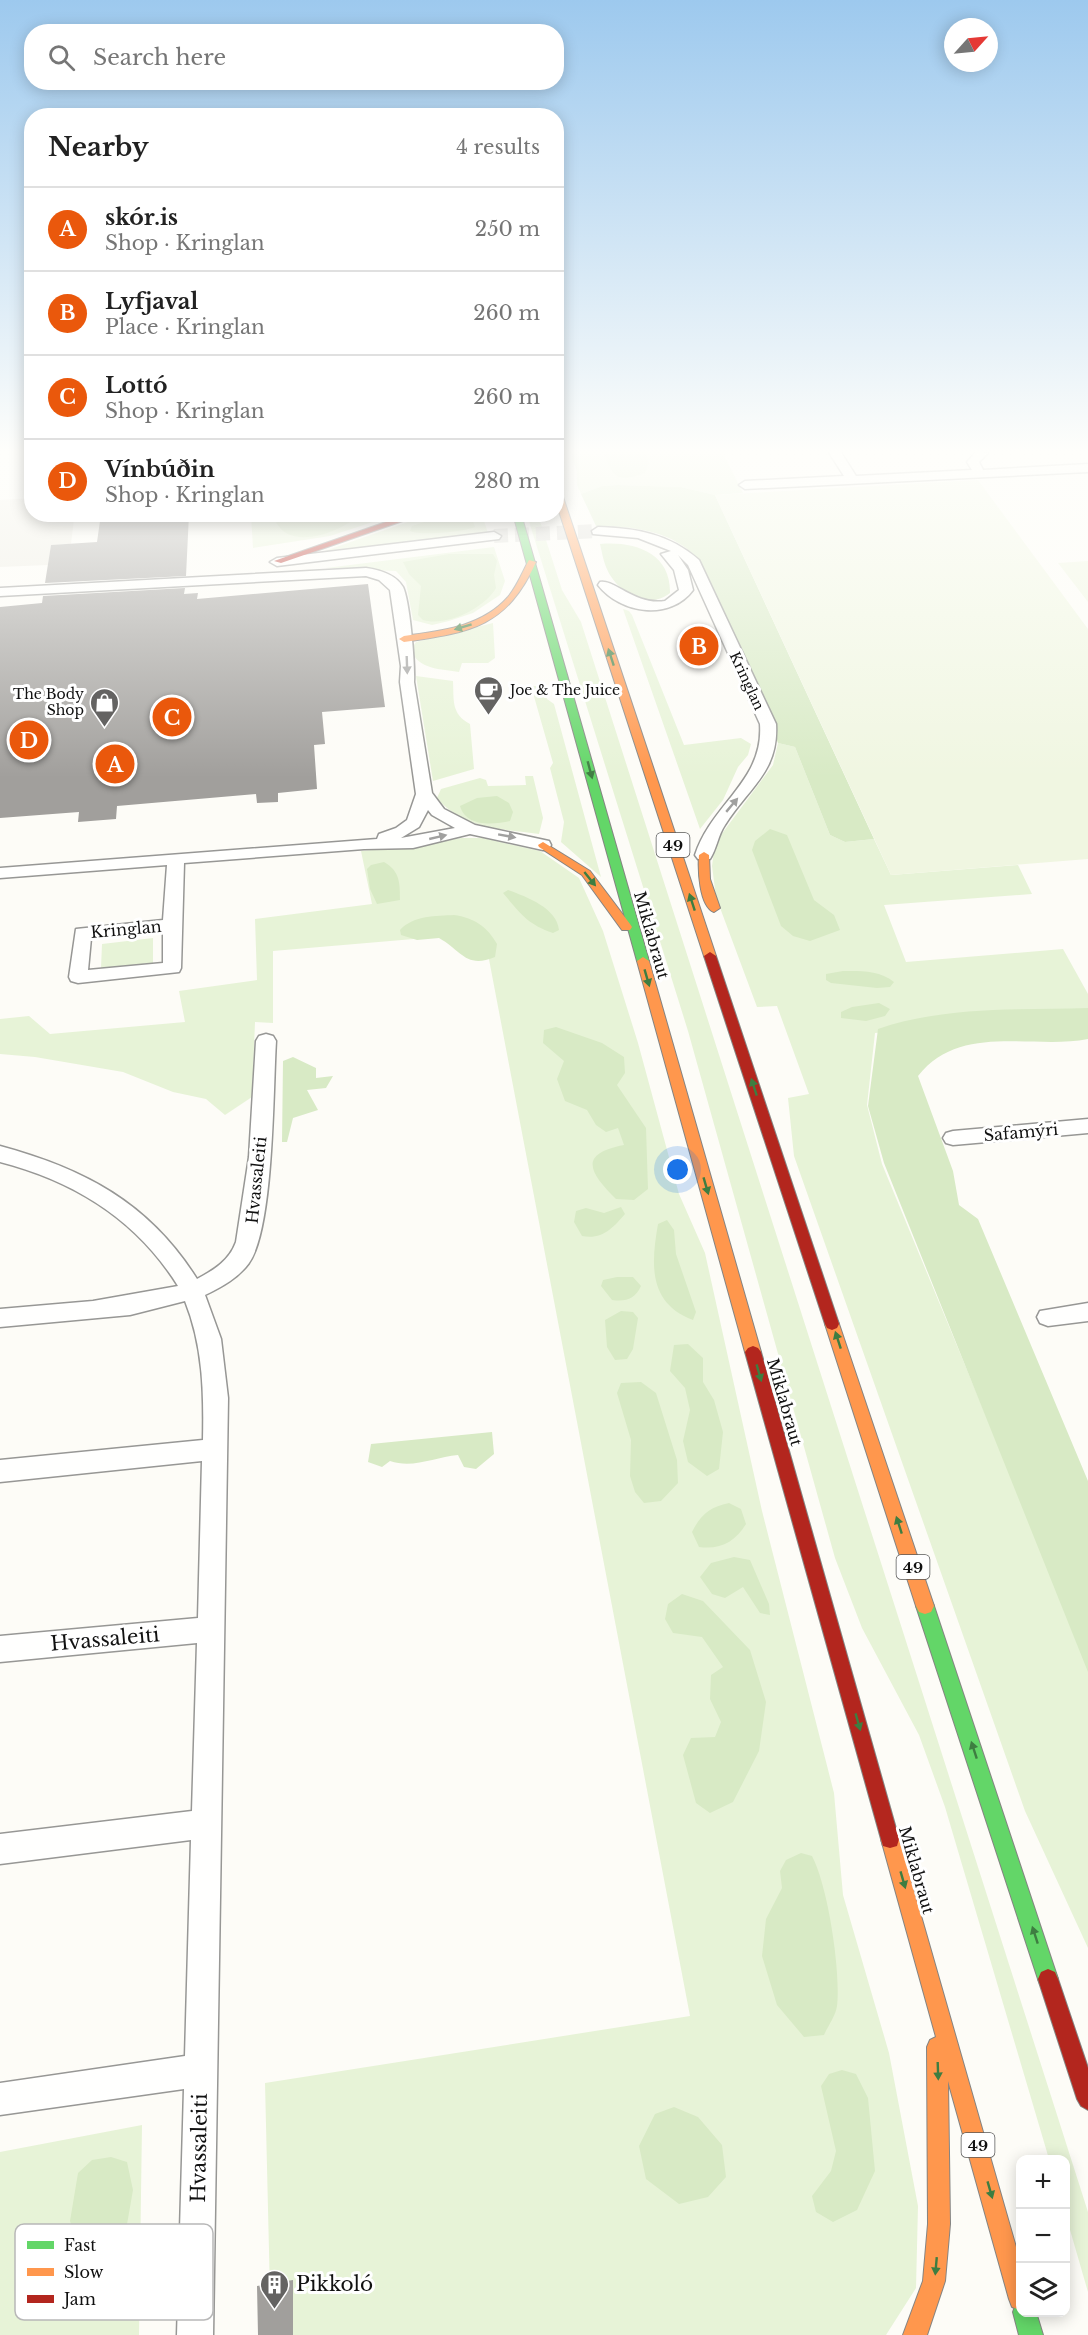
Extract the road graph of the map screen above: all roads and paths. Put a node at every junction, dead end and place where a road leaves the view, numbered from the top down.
1 (281, 560) edge
2 (289, 560) edge
3 (357, 560) edge
4 (578, 560) edge
5 (586, 560) edge
6 (675, 560) edge
7 (691, 560) edge
8 (278, 561) junction
9 (532, 562) joint
10 (601, 576) joint
11 (232, 578) junction
12 (0, 581) edge
13 (0, 592) edge
14 (404, 639) junction
15 (424, 794) junction
16 (470, 829) junction
17 (364, 844) junction
18 (543, 844) joint
19 (704, 855) joint
20 (176, 859) junction
21 (0, 873) edge
22 (719, 922) dead end
23 (172, 925) junction
24 (637, 942) junction
25 (266, 1041) dead end
26 (775, 1103) dead end
27 (1088, 1126) edge
28 (953, 1138) dead end
29 (772, 1143) junction
30 (0, 1154) edge
31 (192, 1290) junction
32 (1088, 1312) edge
33 (1048, 1317) dead end
34 (0, 1318) edge
35 (215, 1449) junction
36 (0, 1471) edge
37 (210, 1629) junction
38 (0, 1649) edge
39 (206, 1824) junction
40 (0, 1849) edge
41 (1054, 1991) junction
42 (935, 1992) junction
43 (1088, 2050) edge
44 (201, 2070) junction
45 (1088, 2098) edge
46 (0, 2099) edge
47 (198, 2224) edge
48 (1016, 2285) edge
49 (1025, 2317) edge
50 (195, 2320) edge
51 (195, 2335) edge
52 (915, 2335) edge
53 (1031, 2335) edge

1 - 8 highway
2 - 8 street
3 - 11 street
29 -> 4 highway, 49
5 - 10 highway
6 -> 10 street, Kringlan
19 -> 7 street, Kringlan
8 - 12 street
9 -> 14 highway
9 -> 24 highway, Miklabraut / 49
11 - 13 street
11 - 14 street
14 -> 15 street
15 - 16 street
15 - 17 street
17 -> 16 street
16 -> 18 street
17 - 20 street
18 -> 24 highway
19 - 22 highway
20 - 21 street
20 - 23 street, Kringlan
23 - 23 street, Kringlan
24 -> 42 highway, Miklabraut / 49
25 - 31 street, Hvassaleiti
26 - 29 highway
27 - 28 street, Safamýri
41 -> 29 highway, 49
30 - 31 street, Hvassaleiti
31 - 34 street, Hvassaleiti
31 - 35 street, Hvassaleiti
32 - 33 street
35 - 36 street
35 - 37 street, Hvassaleiti
37 - 38 street, Hvassaleiti
37 - 39 street, Hvassaleiti
39 - 40 street
39 - 44 street, Hvassaleiti
41 - 43 highway
41 - 45 highway, 49
42 -> 48 highway, Miklabraut / 49
42 -> 52 highway
44 - 46 street, Hvassaleiti
44 - 47 street, Hvassaleiti
49 - 53 highway
50 - 51 street, Hvassaleiti

